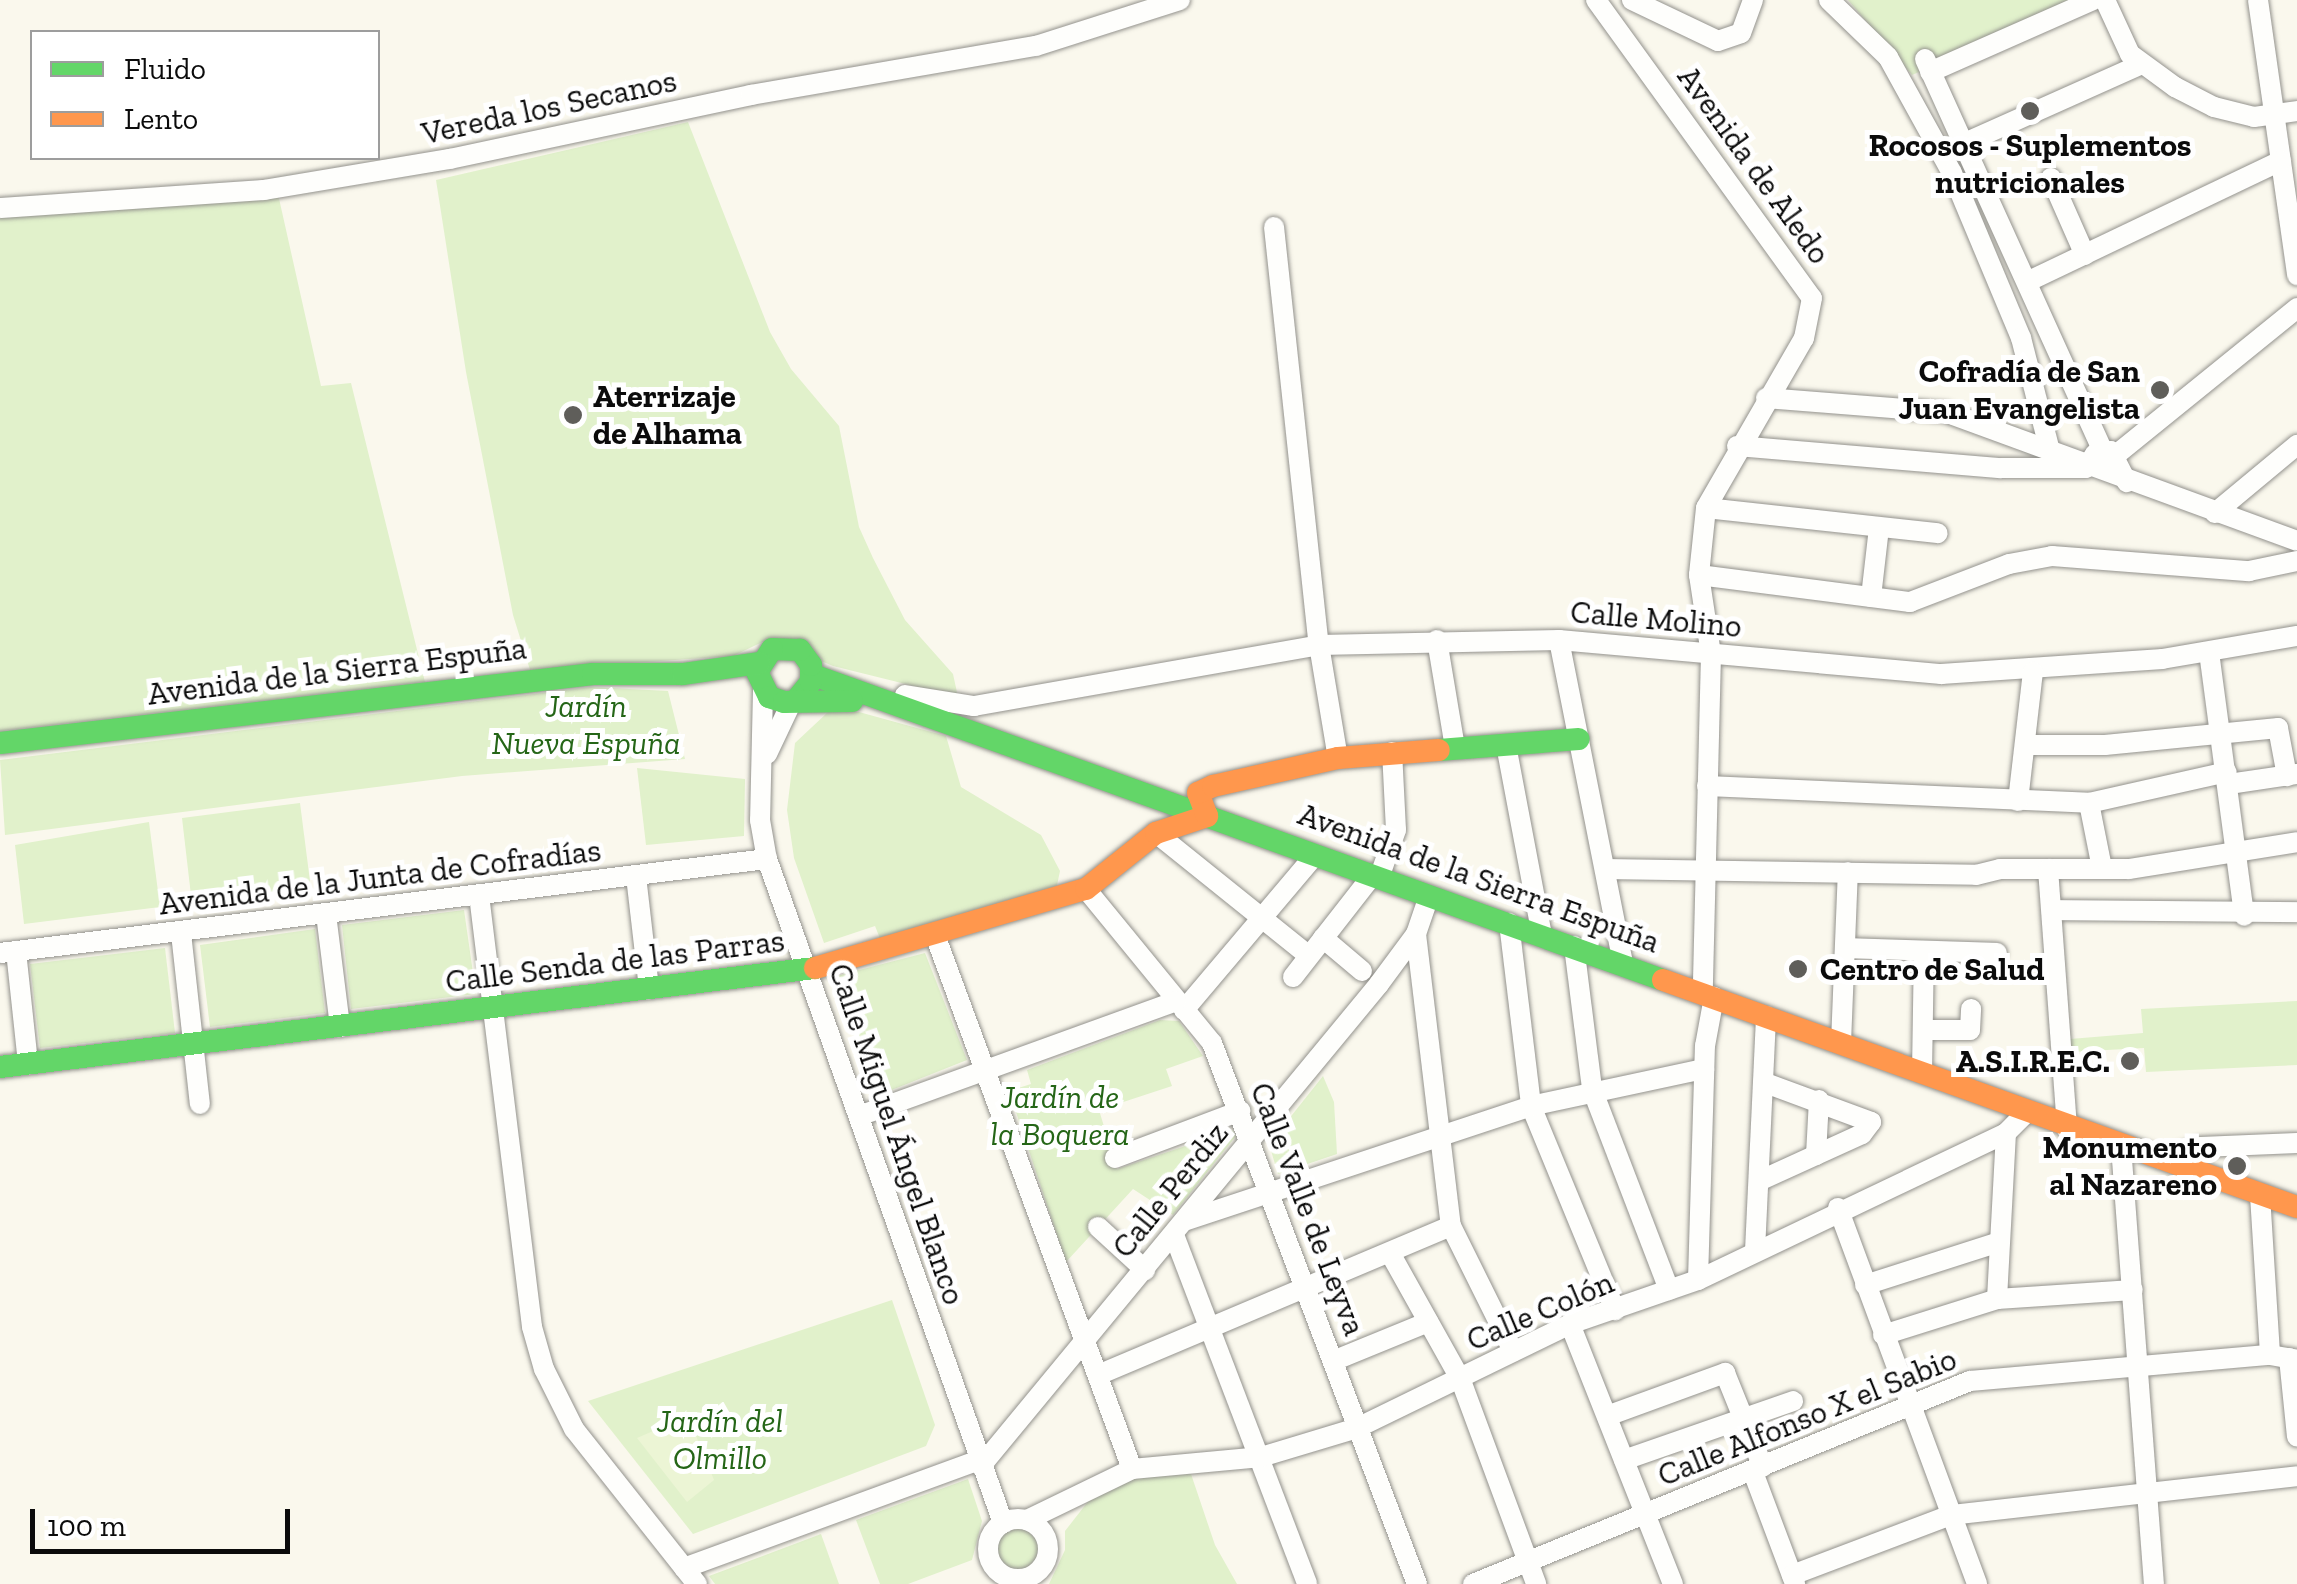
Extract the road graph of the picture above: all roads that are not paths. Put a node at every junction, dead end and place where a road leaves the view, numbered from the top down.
1 (1180, 0) edge
2 (1596, 0) edge
3 (1632, 0) edge
4 (1753, 0) edge
5 (1830, 0) edge
6 (2094, 0) edge
7 (2105, 0) edge
8 (2258, 0) edge
9 (2139, 64) junction
10 (2297, 111) edge
11 (2274, 116) junction
12 (1965, 143) junction
13 (2281, 161) junction
14 (2051, 178) dead end
15 (0, 208) edge
16 (1274, 227) dead end
17 (2085, 255) junction
18 (2297, 275) edge
19 (2030, 282) junction
20 (2297, 308) edge
21 (1766, 398) junction
22 (2297, 445) edge
23 (1737, 446) junction
24 (2050, 451) junction
25 (2110, 453) junction
26 (2086, 468) junction
27 (2126, 482) junction
28 (1706, 508) junction
29 (2214, 513) junction
30 (1878, 528) junction
31 (1938, 533) dead end
32 (2293, 533) edge
33 (2297, 561) edge
34 (1699, 575) junction
35 (1871, 597) junction
36 (2297, 636) edge
37 (1437, 640) junction
38 (1559, 640) junction
39 (1319, 645) junction
40 (2209, 652) junction
41 (1711, 654) junction
42 (759, 663) junction
43 (812, 670) junction
44 (2033, 672) junction
45 (683, 674) junction
46 (762, 690) junction
47 (795, 700) junction
48 (1011, 701) junction
49 (910, 710) junction
50 (2222, 736) junction
51 (1578, 739) junction
52 (999, 740) junction
53 (0, 742) edge
54 (1506, 745) junction
55 (2025, 745) junction
56 (1455, 748) junction
57 (1392, 752) junction
58 (1338, 758) junction
59 (764, 760) junction
60 (2292, 775) edge
61 (2228, 778) junction
62 (1707, 786) junction
63 (2018, 801) junction
64 (2089, 803) junction
65 (1207, 816) junction
66 (1156, 834) junction
67 (2297, 842) edge
68 (2236, 850) junction
69 (1315, 855) junction
70 (767, 859) junction
71 (2102, 868) junction
72 (1605, 869) junction
73 (2048, 869) junction
74 (1706, 872) junction
75 (1848, 872) junction
76 (636, 876) junction
77 (1376, 877) junction
78 (1086, 889) junction
79 (479, 896) junction
80 (1429, 896) junction
81 (2052, 910) junction
82 (2297, 912) edge
83 (326, 914) junction
84 (2244, 916) junction
85 (1262, 919) junction
86 (1509, 923) junction
87 (181, 933) junction
88 (1416, 934) junction
89 (1542, 934) junction
90 (935, 935) junction
91 (1323, 938) junction
92 (1574, 946) junction
93 (1846, 948) junction
94 (1924, 951) junction
95 (8, 952) edge
96 (1998, 953) dead end
97 (1309, 956) junction
98 (1623, 964) junction
99 (808, 970) junction
100 (1362, 971) dead end
101 (1293, 977) dead end
102 (649, 990) junction
103 (1709, 995) junction
104 (1180, 1006) junction
105 (495, 1008) junction
106 (1971, 1009) dead end
107 (1766, 1016) junction
108 (340, 1026) junction
109 (1923, 1030) junction
110 (1841, 1043) junction
111 (194, 1044) junction
112 (28, 1064) junction
113 (0, 1068) edge
114 (1704, 1068) junction
115 (984, 1069) junction
116 (1922, 1073) junction
117 (1763, 1082) junction
118 (1592, 1089) junction
119 (1819, 1100) junction
120 (200, 1104) dead end
121 (1531, 1106) junction
122 (1240, 1111) junction
123 (2024, 1114) junction
124 (859, 1116) junction
125 (2067, 1129) junction
126 (2006, 1133) junction
127 (1442, 1134) junction
128 (1251, 1137) junction
129 (2297, 1143) edge
130 (2121, 1146) junction
131 (1816, 1155) junction
132 (1115, 1158) dead end
133 (2159, 1159) junction
134 (1759, 1181) junction
135 (1270, 1193) junction
136 (2260, 1194) junction
137 (2297, 1207) edge
138 (1838, 1208) junction
139 (1451, 1226) junction
140 (1098, 1227) dead end
141 (1179, 1228) junction
142 (1999, 1242) junction
143 (1755, 1251) junction
144 (1390, 1253) junction
145 (1144, 1270) junction
146 (1698, 1280) junction
147 (1865, 1285) junction
148 (1305, 1288) junction
149 (1669, 1290) junction
150 (2133, 1290) junction
151 (1997, 1299) junction
152 (1615, 1310) junction
153 (1428, 1322) junction
154 (1570, 1324) junction
155 (1210, 1326) junction
156 (1884, 1335) junction
157 (1085, 1342) junction
158 (1513, 1351) junction
159 (2286, 1358) edge
160 (1333, 1360) junction
161 (2139, 1368) junction
162 (1098, 1375) junction
163 (1460, 1378) junction
164 (1793, 1401) dead end
165 (1910, 1404) junction
166 (1607, 1416) junction
167 (1743, 1419) junction
168 (1357, 1428) junction
169 (2297, 1437) edge
170 (1261, 1457) junction
171 (1624, 1460) junction
172 (980, 1463) junction
173 (1132, 1468) junction
174 (1758, 1469) junction
175 (2297, 1476) edge
176 (2147, 1490) junction
177 (1083, 1492) junction
178 (1646, 1515) junction
179 (1951, 1515) junction
180 (1027, 1520) junction
181 (1002, 1523) junction
182 (1047, 1541) junction
183 (1528, 1562) junction
184 (991, 1575) edge
185 (690, 1576) edge
186 (1794, 1580) edge
187 (1014, 1582) edge
188 (1307, 1584) edge
189 (1417, 1584) edge
190 (1473, 1584) edge
191 (1536, 1584) edge
192 (1673, 1584) edge
193 (1977, 1584) edge
194 (2154, 1584) edge

1 - 15 street, Vereda los Secanos
2 - 21 street, Avenida de Aledo
3 - 4 street
5 - 24 street
6 - 12 street
7 - 9 street
8 - 11 street
9 - 11 street
9 - 12 street
10 - 11 street
11 - 13 street
12 - 19 street
13 - 17 street
13 - 18 street
14 - 17 street
16 - 39 street
17 - 19 street
19 - 25 street
20 - 25 street
21 - 23 street, Avenida de Aledo
21 - 24 street
22 - 29 street
23 - 26 street
23 - 28 street, Avenida de Aledo
24 - 26 street
25 - 26 street
25 - 27 street
26 - 27 street
27 - 29 street
28 - 30 street
28 - 34 street, Avenida de Aledo
29 - 32 street
30 - 31 street
30 - 35 street
33 - 35 street
34 - 35 street
34 - 41 street, Avenida de Aledo
36 - 40 street, Calle Molino
37 - 38 street, Calle Molino
37 - 39 street, Calle Molino
37 - 56 street
38 - 41 street, Calle Molino
38 - 51 street
39 - 48 street, Calle Molino
39 - 58 street
40 - 44 street, Calle Molino
40 - 50 street
41 - 44 street, Calle Molino
41 - 62 street, Avenida de Aledo
42 - 43 main road
42 - 45 main road, Avenida de la Sierra Espuña
42 - 46 main road
43 - 47 main road
43 - 48 street, Calle Molino
43 - 49 main road, Avenida de la Sierra Espuña
44 - 55 street
45 - 46 main road, Avenida de la Sierra Espuña
45 - 53 main road, Avenida de la Sierra Espuña
46 - 47 main road
46 - 59 street, Calle Miguel Ángel Blanco
47 - 49 main road, Avenida de la Sierra Espuña
47 - 59 street, Calle Miguel Ángel Blanco
48 - 52 street
49 - 52 main road, Avenida de la Sierra Espuña
50 - 55 street
50 - 60 street
50 - 61 street
51 - 54 main road
51 - 72 street
52 - 65 main road, Avenida de la Sierra Espuña
54 - 56 main road
54 - 89 street
55 - 63 street
56 - 57 main road
57 - 58 main road
57 - 77 street
58 - 65 main road
59 - 70 street, Calle Miguel Ángel Blanco
60 - 61 street
61 - 64 street
61 - 68 street
62 - 63 street
62 - 74 street, Avenida de Aledo
63 - 64 street
64 - 71 street
65 - 66 main road, Calle Senda de las Parras
65 - 69 main road, Avenida de la Sierra Espuña
66 - 78 main road, Calle Senda de las Parras
66 - 85 street
67 - 68 street
68 - 71 street
68 - 84 street
69 - 77 main road, Avenida de la Sierra Espuña
69 - 85 street
70 - 76 street, Avenida de la Junta de Cofradías
70 - 99 street, Calle Miguel Ángel Blanco
71 - 73 street
72 - 74 street
72 - 98 street
73 - 75 street
73 - 81 street
74 - 75 street
74 - 103 street, Avenida de Aledo
75 - 93 street
76 - 79 street, Avenida de la Junta de Cofradías
76 - 102 street
77 - 80 main road, Avenida de la Sierra Espuña
77 - 91 street
78 - 90 main road, Calle Senda de las Parras
78 - 104 street, Calle Valle de Leyva
79 - 83 street, Avenida de la Junta de Cofradías
79 - 105 street
80 - 86 main road, Avenida de la Sierra Espuña
80 - 88 street, Calle Perdiz
81 - 84 street
81 - 125 street
82 - 84 street
83 - 87 street, Avenida de la Junta de Cofradías
83 - 108 street
85 - 97 street
85 - 104 street
86 - 89 main road, Avenida de la Sierra Espuña
86 - 121 street
87 - 95 street, Avenida de la Junta de Cofradías
87 - 111 street
88 - 127 street
88 - 128 street, Calle Perdiz
89 - 92 main road, Avenida de la Sierra Espuña
90 - 99 main road, Calle Senda de las Parras
90 - 115 street
91 - 97 street
91 - 100 street
92 - 98 main road, Avenida de la Sierra Espuña
92 - 118 street
93 - 94 street
93 - 110 street
94 - 96 street
94 - 109 street
95 - 112 street
97 - 101 street
98 - 103 main road, Avenida de la Sierra Espuña
99 - 102 main road, Calle Senda de las Parras
99 - 124 street, Calle Miguel Ángel Blanco
102 - 105 main road, Calle Senda de las Parras
103 - 107 main road, Avenida de la Sierra Espuña
103 - 114 street, Avenida de Aledo
104 - 115 street
104 - 122 street, Calle Valle de Leyva
105 - 108 main road, Calle Senda de las Parras
105 - 185 street
106 - 109 street
107 - 110 main road, Avenida de la Sierra Espuña
107 - 117 street
108 - 111 main road, Calle Senda de las Parras
109 - 116 street
110 - 116 main road, Avenida de la Sierra Espuña
111 - 112 main road, Calle Senda de las Parras
111 - 120 street
112 - 113 main road, Calle Senda de las Parras
114 - 118 street
114 - 146 street, Avenida de Aledo
115 - 124 street
115 - 157 street
116 - 123 main road, Avenida de la Sierra Espuña
117 - 119 street
117 - 134 street
118 - 121 street
118 - 149 street
119 - 131 street
119 - 131 street
121 - 127 street
121 - 152 street
122 - 128 street, Calle Valle de Leyva
122 - 132 street
123 - 125 main road, Avenida de la Sierra Espuña
123 - 126 street
124 - 172 street, Calle Miguel Ángel Blanco
125 - 130 main road, Avenida de la Sierra Espuña
126 - 138 street, Calle Colón
126 - 142 street
127 - 135 street
127 - 139 street
128 - 135 street, Calle Valle de Leyva
128 - 141 street, Calle Perdiz
129 - 133 street
130 - 133 main road, Avenida de la Sierra Espuña
130 - 150 street
131 - 134 street
133 - 136 main road, Avenida de la Sierra Espuña
134 - 143 street
135 - 141 street
135 - 148 street, Calle Valle de Leyva
136 - 137 main road, Avenida de la Sierra Espuña
136 - 159 street
138 - 143 street, Calle Colón
138 - 147 street
139 - 144 street
139 - 158 street
140 - 145 street
141 - 145 street, Calle Perdiz
141 - 155 street
142 - 147 street
142 - 151 street
143 - 146 street, Calle Colón
144 - 148 street
144 - 153 street
145 - 157 street, Calle Perdiz
146 - 149 street, Calle Colón
147 - 156 street
148 - 155 street
148 - 160 street, Calle Valle de Leyva
149 - 152 street, Calle Colón
150 - 151 street
150 - 161 street
151 - 156 street
152 - 154 street, Calle Colón
153 - 160 street
153 - 163 street
154 - 158 street, Calle Colón
154 - 166 street
155 - 162 street
155 - 170 street
156 - 165 street
157 - 162 street
157 - 172 street, Calle Perdiz
158 - 163 street, Calle Colón
159 - 161 street, Calle Alfonso X el Sabio
159 - 169 street
160 - 168 street, Calle Valle de Leyva
161 - 165 street, Calle Alfonso X el Sabio
161 - 176 street
162 - 173 street
163 - 168 street, Calle Colón
163 - 183 street
164 - 167 street
165 - 174 street, Calle Alfonso X el Sabio
165 - 179 street
166 - 167 street
166 - 171 street
167 - 171 street
167 - 174 street
168 - 170 street, Calle Colón
168 - 189 street, Calle Valle de Leyva
170 - 173 street, Calle Colón
170 - 188 street
171 - 178 street
172 - 181 street, Calle Miguel Ángel Blanco
172 - 185 street
173 - 177 street, Calle Colón
174 - 178 street, Calle Alfonso X el Sabio
174 - 186 street
175 - 176 street
176 - 179 street
176 - 194 street
177 - 180 street, Calle Colón
177 - 182 street, Calle Colón
178 - 183 street, Calle Alfonso X el Sabio
178 - 192 street
179 - 186 street
179 - 193 street
180 - 181 street
180 - 182 street
181 - 184 street
182 - 187 street
183 - 190 street, Calle Alfonso X el Sabio
183 - 191 street
184 - 187 street

